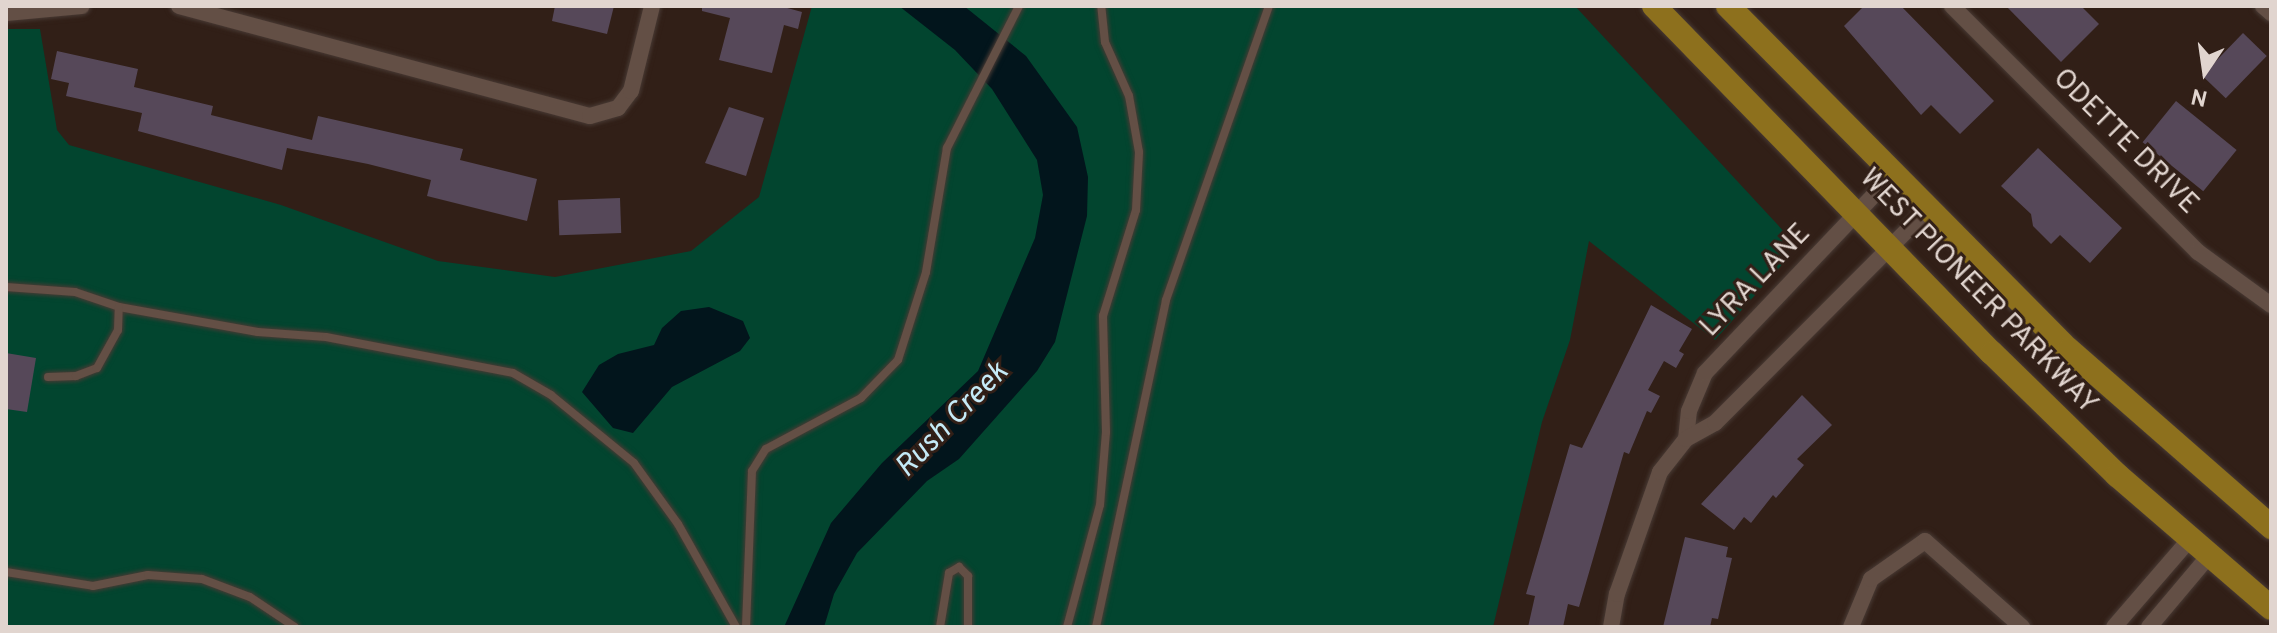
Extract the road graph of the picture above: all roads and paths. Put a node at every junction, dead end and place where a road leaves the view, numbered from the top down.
1 (82, 6) edge
2 (179, 6) edge
3 (652, 6) edge
4 (1019, 6) edge
5 (1101, 6) edge
6 (1269, 6) edge
7 (1654, 6) edge
8 (1728, 6) edge
9 (1952, 6) edge
10 (2263, 6) edge
11 (6, 13) edge
12 (2271, 13) edge
13 (1893, 175) junction
14 (1928, 209) junction
15 (1858, 212) junction
16 (1890, 245) junction
17 (6, 287) edge
18 (2271, 305) edge
19 (119, 307) junction
20 (48, 377) dead end
21 (1686, 439) junction
22 (2271, 527) edge
23 (2189, 540) junction
24 (2208, 557) junction
25 (6, 572) edge
26 (2271, 608) edge
27 (295, 627) edge
28 (736, 627) edge
29 (746, 627) edge
30 (940, 627) edge
31 (968, 627) edge
32 (1067, 627) edge
33 (1096, 627) edge
34 (1611, 627) edge
35 (1851, 627) edge
36 (2022, 627) edge
37 (2114, 627) edge
38 (2149, 627) edge

1 - 11 street
2 - 3 street
4 - 29 lane
5 - 32 lane
6 - 33 lane
7 - 15 main road, WEST PIONEER PARKWAY
8 - 13 main road, WEST PIONEER PARKWAY
9 - 18 street, ODETTE DRIVE
10 - 12 street
13 - 14 main road, WEST PIONEER PARKWAY
13 - 15 street, LYRA LANE
14 - 16 street, LYRA LANE
14 - 22 main road, WEST PIONEER PARKWAY
15 - 16 main road, WEST PIONEER PARKWAY
15 - 21 street, LYRA LANE
16 - 21 street, LYRA LANE
16 - 23 main road, WEST PIONEER PARKWAY
17 - 19 lane
19 - 20 lane
19 - 28 lane
21 - 34 street, LYRA LANE
23 - 24 main road, WEST PIONEER PARKWAY
23 - 37 street
24 - 26 main road, WEST PIONEER PARKWAY
24 - 38 street
25 - 27 lane
30 - 31 lane
35 - 36 street

